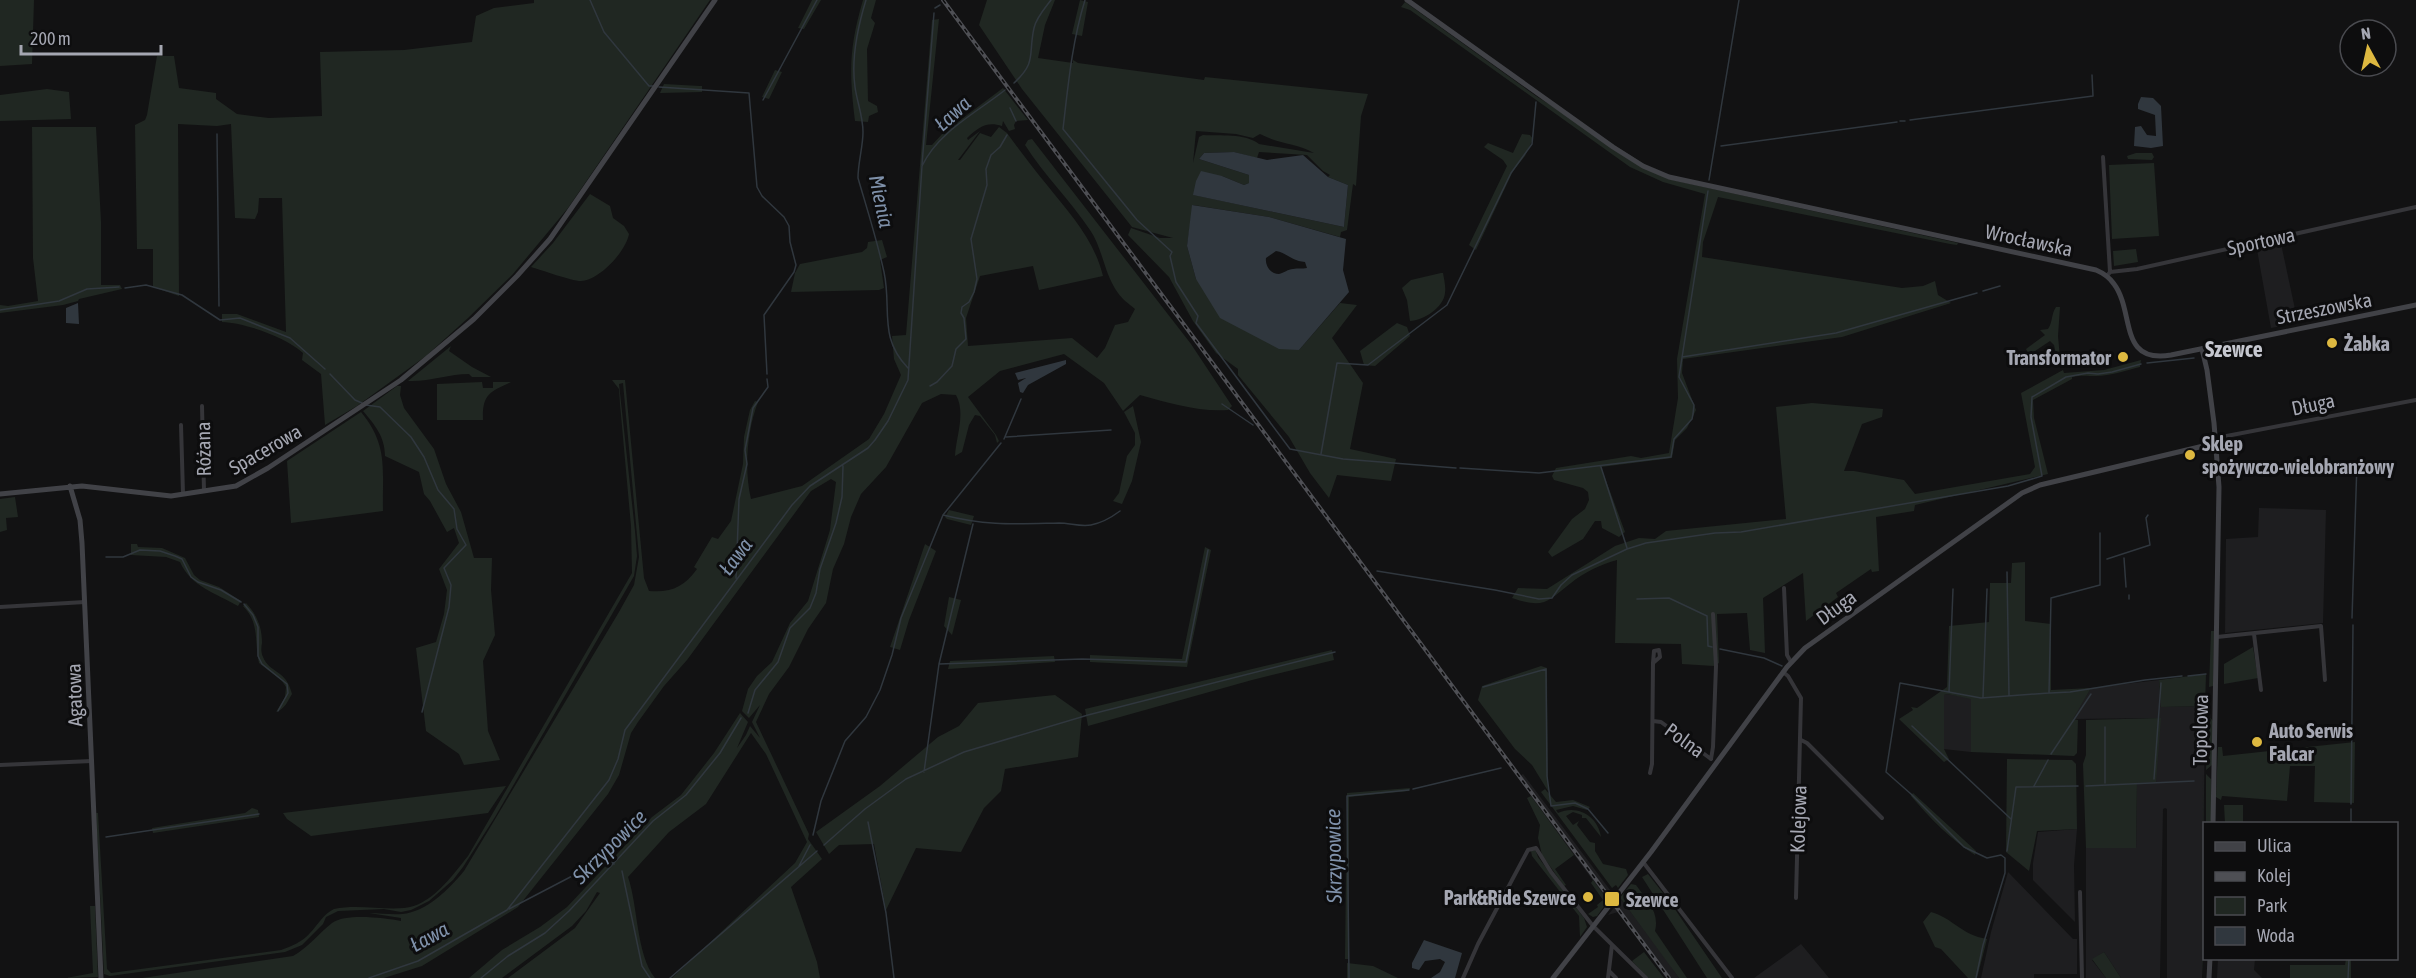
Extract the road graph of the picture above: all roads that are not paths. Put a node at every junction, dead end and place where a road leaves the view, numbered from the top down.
1 (715, 0) edge
2 (1407, 0) edge
3 (2103, 157) dead end
4 (2416, 207) edge
5 (2108, 274) junction
6 (2416, 305) edge
7 (2202, 349) junction
8 (2416, 400) edge
9 (202, 406) dead end
10 (181, 425) dead end
11 (2216, 441) junction
12 (70, 486) junction
13 (204, 492) junction
14 (0, 494) edge
15 (183, 495) junction
16 (1784, 588) dead end
17 (85, 602) junction
18 (0, 608) edge
19 (1713, 615) dead end
20 (2254, 634) junction
21 (2217, 637) junction
22 (1791, 662) junction
23 (1653, 663) dead end
24 (1783, 672) junction
25 (2325, 680) dead end
26 (2261, 690) dead end
27 (1653, 721) junction
28 (1801, 741) junction
29 (92, 761) junction
30 (1714, 761) junction
31 (0, 765) edge
32 (1650, 773) dead end
33 (1882, 818) dead end
34 (2213, 822) edge
35 (1643, 862) junction
36 (2080, 892) dead end
37 (1796, 898) dead end
38 (1593, 926) junction
39 (1612, 945) junction
40 (2210, 960) edge
41 (1609, 970) junction
42 (101, 978) edge
43 (1463, 978) edge
44 (1553, 978) edge
45 (1608, 978) edge
46 (1616, 978) edge
47 (1646, 978) edge
48 (1732, 978) edge
49 (2082, 978) edge
50 (2209, 978) edge

1 - 13 street, Spacerowa
2 - 5 street, Wrocławska
3 - 5 street
4 - 5 street, Sportowa
5 - 7 street
6 - 7 street, Strzeszowska
7 - 11 street
8 - 11 street, Długa
9 - 13 street, Różana
10 - 15 street
11 - 21 street
11 - 22 street, Długa
12 - 14 street, Spacerowa
12 - 15 street, Spacerowa
12 - 17 street, Agatowa
13 - 15 street, Spacerowa
16 - 22 street
17 - 18 street
17 - 29 street, Agatowa
19 - 30 street
20 - 21 street
20 - 25 street
20 - 26 street
21 - 34 street, Topolowa
22 - 24 street, Długa
23 - 27 street, Polna
24 - 28 street, Kolejowa
24 - 30 street, Długa
27 - 30 street, Polna
27 - 32 street, Polna
28 - 33 street, Kolejowa
28 - 37 street, Kolejowa
29 - 31 street
29 - 42 street, Agatowa
30 - 35 street, Długa
35 - 38 street, Długa
35 - 48 street
36 - 49 street
38 - 39 street
38 - 43 street
38 - 44 street, Długa
39 - 41 street
39 - 47 street
40 - 50 street
41 - 45 street
41 - 46 street

